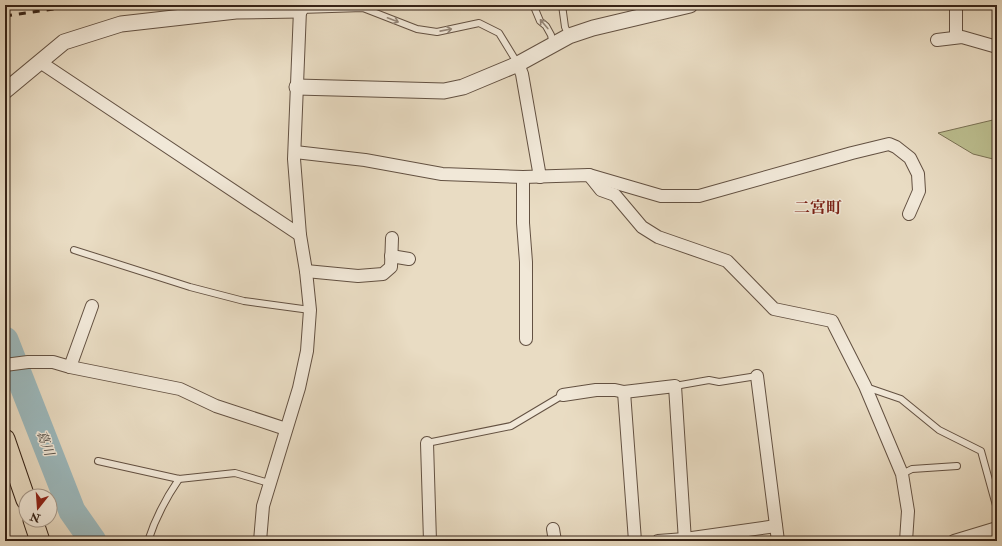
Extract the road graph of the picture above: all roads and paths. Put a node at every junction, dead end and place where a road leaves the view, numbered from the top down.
1 (538, 5) edge
2 (562, 5) edge
3 (690, 5) edge
4 (956, 5) edge
5 (300, 10) junction
6 (569, 36) junction
7 (956, 37) junction
8 (938, 40) dead end
9 (553, 45) junction
10 (997, 47) edge
11 (518, 64) junction
12 (37, 65) junction
13 (297, 87) junction
14 (5, 91) edge
15 (295, 152) junction
16 (588, 176) junction
17 (523, 177) junction
18 (540, 177) junction
19 (909, 214) dead end
20 (300, 235) junction
21 (392, 238) dead end
22 (74, 250) dead end
23 (391, 256) junction
24 (409, 259) dead end
25 (306, 271) junction
26 (92, 306) dead end
27 (310, 310) junction
28 (526, 338) dead end
29 (5, 365) edge
30 (70, 366) junction
31 (758, 376) joint
32 (675, 386) junction
33 (865, 386) junction
34 (624, 392) junction
35 (563, 395) joint
36 (286, 429) junction
37 (5, 439) edge
38 (427, 444) joint
39 (98, 461) dead end
40 (957, 466) dead end
41 (902, 474) junction
42 (179, 479) junction
43 (269, 483) junction
44 (22, 488) edge
45 (997, 509) edge
46 (776, 526) junction
47 (36, 528) edge
48 (997, 528) edge
49 (553, 529) dead end
50 (685, 540) edge
51 (40, 541) edge
52 (148, 541) edge
53 (260, 541) edge
54 (430, 541) edge
55 (555, 541) edge
56 (635, 541) edge
57 (658, 541) edge
58 (778, 541) edge
59 (906, 541) edge
60 (954, 541) edge

9 -> 1 lane
2 - 6 lane
3 - 6 street
4 - 7 street
5 -> 11 lane
5 - 12 street
5 - 13 street
6 - 9 street
7 - 8 street
7 - 10 street
9 - 11 street
11 - 13 street
11 - 18 street
12 - 14 street
12 - 20 street
13 - 15 street
15 - 17 street
15 - 20 street
16 - 18 street
16 - 19 street
16 - 33 street
17 - 18 street
17 - 28 street
20 - 25 street
21 - 23 street
22 - 27 lane
23 - 24 street
23 - 25 street
25 - 27 street
26 - 30 street
27 - 36 street
29 - 30 street
30 - 36 street
31 - 32 lane
31 - 46 street
32 - 34 street
32 - 50 street
33 - 41 street
33 - 45 lane
34 - 35 street
34 - 56 street
35 - 38 lane
36 - 43 street
37 - 44 main road
38 - 54 street
39 - 42 lane
40 - 41 lane
41 - 59 street
42 - 43 lane
42 - 52 lane
43 - 53 street
46 - 50 street
46 - 58 street
47 - 51 main road
48 - 60 street
49 - 55 street
50 - 57 street

